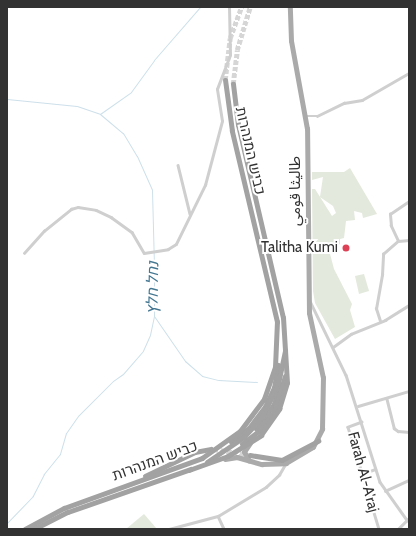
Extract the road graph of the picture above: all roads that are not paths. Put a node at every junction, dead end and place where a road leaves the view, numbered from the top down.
1 (229, 7) edge
2 (290, 7) edge
3 (409, 73) edge
4 (225, 80) tunnel mouth
5 (233, 84) tunnel mouth
6 (306, 116) junction
7 (178, 165) dead end
8 (409, 201) edge
9 (190, 215) junction
10 (409, 240) edge
11 (398, 241) junction
12 (24, 253) dead end
13 (308, 298) junction
14 (409, 305) edge
15 (380, 321) junction
16 (286, 345) junction
17 (333, 347) junction
18 (409, 391) edge
19 (387, 398) junction
20 (273, 401) junction
21 (358, 406) junction
22 (362, 422) junction
23 (409, 432) edge
24 (318, 441) junction
25 (250, 443) junction
26 (211, 449) tunnel mouth
27 (250, 455) tunnel mouth
28 (249, 461) junction
29 (286, 463) junction
30 (204, 465) junction
31 (375, 469) junction
32 (189, 470) junction
33 (362, 474) junction
34 (409, 480) edge
35 (116, 488) junction
36 (385, 491) junction
37 (218, 516) junction
38 (408, 519) edge
39 (25, 529) edge
40 (34, 529) edge
41 (169, 529) edge
42 (224, 529) edge
43 (380, 529) edge
44 (398, 529) edge

1 - 9 street
2 - 6 main road, طاليثا قومي
3 - 6 street
4 - 20 highway, כביש המנהרות
5 - 16 highway, כביש המנהרות
6 - 13 main road, طاليثا قومي
7 - 9 street
8 - 11 street
9 - 12 street
10 - 11 street
11 - 15 street
13 - 17 street
13 - 24 main road, طاليثا قومي
14 - 15 street
15 - 17 street
16 - 20 highway
16 - 20 highway
17 - 21 street
18 - 19 street
19 - 21 street
19 - 23 street
20 - 25 highway
20 - 30 highway
20 - 32 highway
20 - 35 highway, כביש המנהרות
21 - 22 street
22 - 31 street
22 - 33 street, Farah Al-A'raj
24 - 27 highway
24 - 29 main road
25 - 28 main road
25 - 30 highway
26 - 35 highway
28 - 29 main road
28 - 30 main road
29 - 37 street
30 - 32 highway
31 - 33 street
31 - 36 street
32 - 40 highway, כביש המנהרות
33 - 43 street, Farah Al-A'raj
34 - 36 street
35 - 39 highway, כביש המנהרות
36 - 38 street
37 - 41 street
37 - 42 street
38 - 44 street

